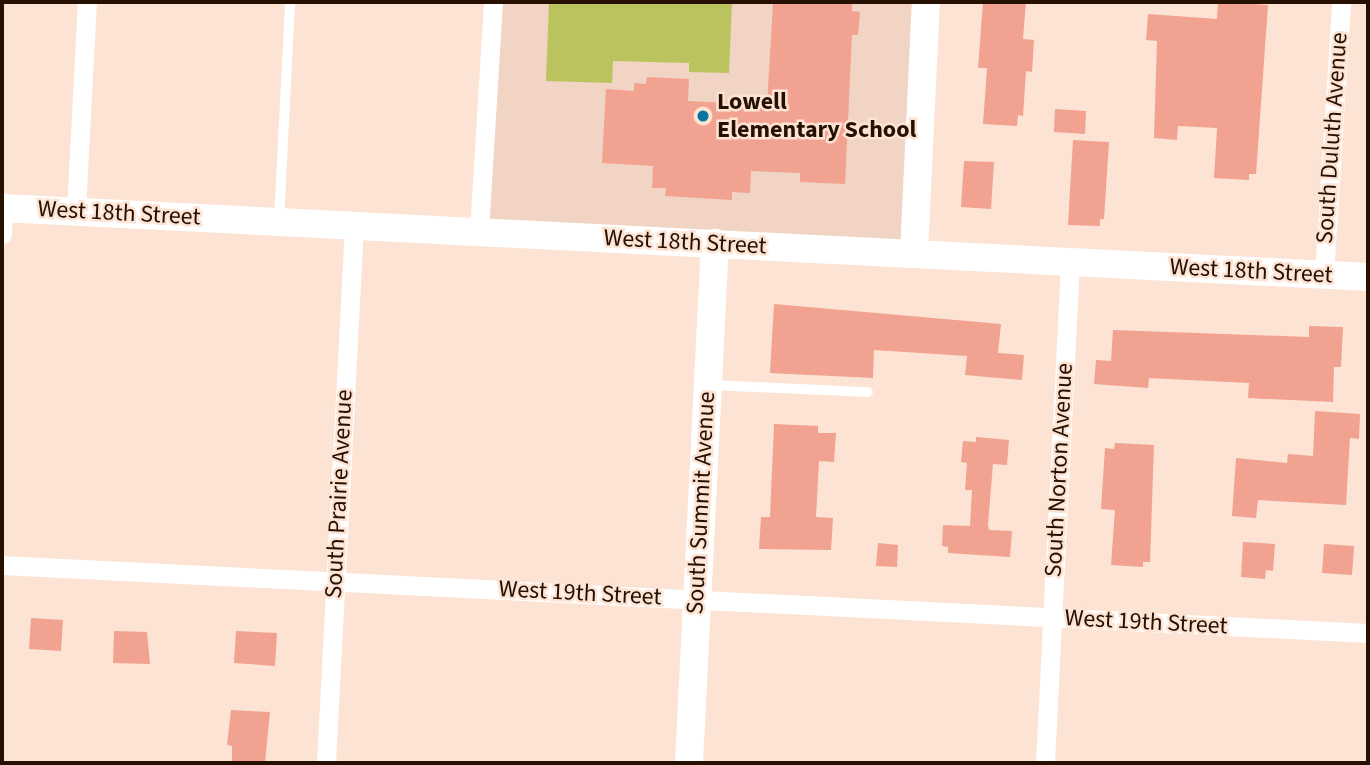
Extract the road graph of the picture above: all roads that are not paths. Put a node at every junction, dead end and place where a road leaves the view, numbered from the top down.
1 (87, 2) edge
2 (290, 2) edge
3 (493, 2) edge
4 (926, 2) edge
5 (1341, 2) edge
6 (76, 210) junction
7 (2, 216) edge
8 (279, 221) junction
9 (354, 225) junction
10 (480, 231) junction
11 (715, 243) junction
12 (914, 253) junction
13 (1070, 262) junction
14 (1324, 275) junction
15 (1368, 277) edge
16 (707, 385) junction
17 (867, 392) dead end
18 (2, 565) edge
19 (334, 580) junction
20 (696, 598) junction
21 (1052, 618) junction
22 (1368, 633) edge
23 (326, 763) edge
24 (689, 763) edge
25 (1045, 763) edge

1 - 6 street
2 - 8 lane
3 - 10 street
4 - 12 street
5 - 14 street, South Duluth Avenue
6 - 7 street, West 18th Street
6 - 8 street, West 18th Street
8 - 9 street, West 18th Street
9 - 10 street, West 18th Street
9 - 19 street, South Prairie Avenue
10 - 11 street, West 18th Street
11 - 12 street, West 18th Street
11 - 16 street, South Summit Avenue
12 - 13 street, West 18th Street
13 - 14 street, West 18th Street
13 - 21 street, South Norton Avenue
14 - 15 street, West 18th Street
16 - 17 lane
16 - 20 street, South Summit Avenue
18 - 19 street, West 19th Street
19 - 20 street, West 19th Street
19 - 23 street, South Prairie Avenue
20 - 21 street, West 19th Street
20 - 24 street, South Summit Avenue
21 - 22 street, West 19th Street
21 - 25 street, South Norton Avenue

